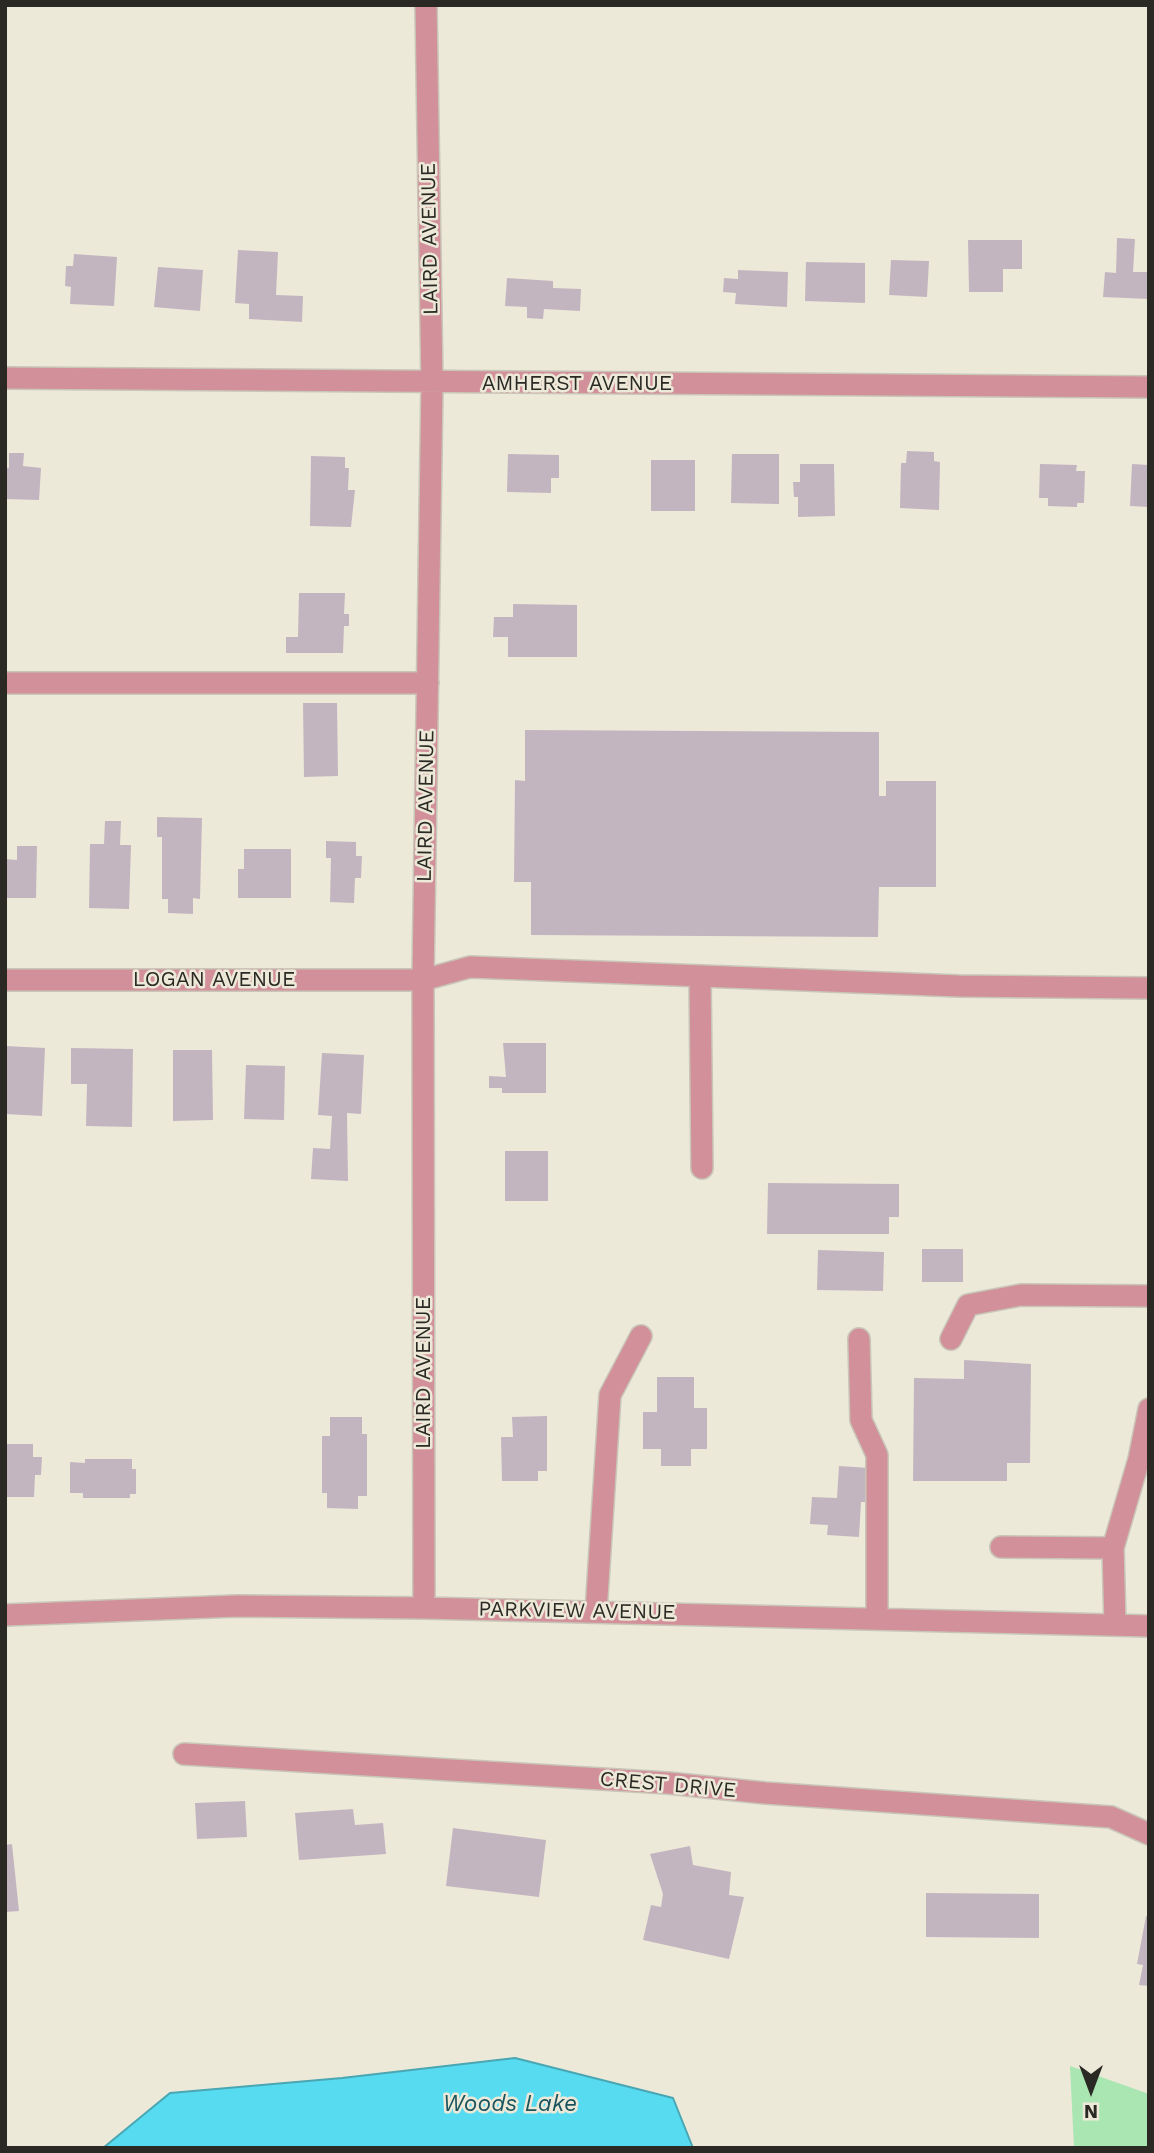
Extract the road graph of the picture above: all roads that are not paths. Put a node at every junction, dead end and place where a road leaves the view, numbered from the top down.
1 (426, 5) edge
2 (5, 378) edge
3 (432, 384) junction
4 (1149, 387) edge
5 (5, 683) edge
6 (428, 683) junction
7 (700, 976) junction
8 (5, 980) edge
9 (424, 980) junction
10 (1149, 988) edge
11 (702, 1168) dead end
12 (1149, 1296) edge
13 (641, 1336) dead end
14 (859, 1339) dead end
15 (951, 1339) dead end
16 (1149, 1409) edge
17 (1001, 1546) dead end
18 (1113, 1548) junction
19 (424, 1608) junction
20 (596, 1612) junction
21 (5, 1615) edge
22 (877, 1619) junction
23 (1115, 1625) junction
24 (1149, 1626) edge
25 (184, 1754) dead end
26 (1149, 1833) edge

1 - 3 street, LAIRD AVENUE
2 - 3 street, AMHERST AVENUE
3 - 4 street, AMHERST AVENUE
3 - 6 street, LAIRD AVENUE
5 - 6 street
6 - 9 street, LAIRD AVENUE
7 - 9 street, LOGAN AVENUE
7 - 10 street, LOGAN AVENUE
7 - 11 street
8 - 9 street, LOGAN AVENUE
9 - 19 street, LAIRD AVENUE
12 - 15 street
13 - 20 street
14 - 22 street
16 - 18 street
17 - 18 street
18 - 23 street
19 - 20 street, PARKVIEW AVENUE
19 - 21 street, PARKVIEW AVENUE
20 - 22 street, PARKVIEW AVENUE
22 - 23 street, PARKVIEW AVENUE
23 - 24 street, PARKVIEW AVENUE
25 - 26 street, CREST DRIVE

